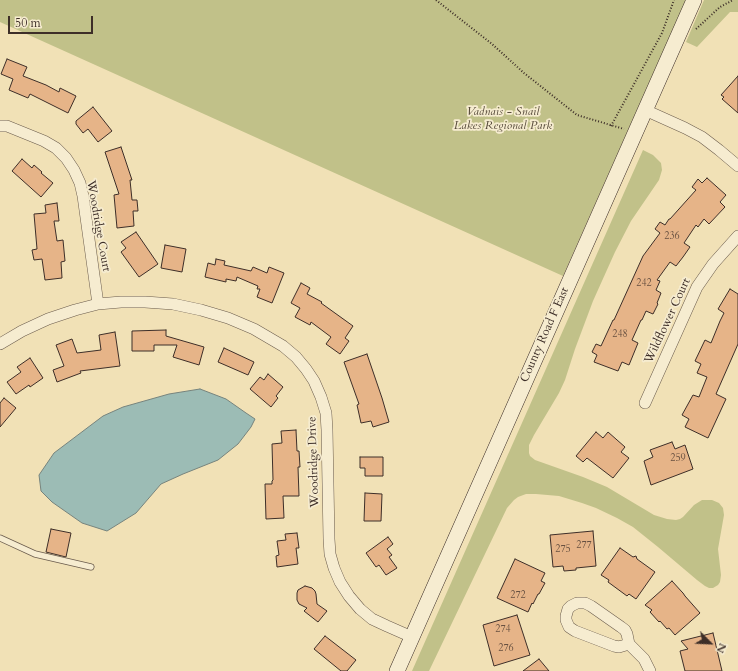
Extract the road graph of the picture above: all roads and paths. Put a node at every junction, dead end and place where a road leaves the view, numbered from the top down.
1 (436, 0) edge
2 (674, 0) edge
3 (694, 0) edge
4 (733, 0) edge
5 (692, 33) dead end
6 (645, 110) junction
7 (0, 126) edge
8 (611, 126) junction
9 (625, 129) dead end
10 (738, 166) edge
11 (738, 236) edge
12 (98, 304) junction
13 (0, 344) edge
14 (645, 403) dead end
15 (0, 538) edge
16 (91, 567) dead end
17 (412, 637) junction
18 (629, 644) junction
19 (397, 671) edge
20 (650, 671) edge

1 - 8 path
2 - 8 path
3 - 6 street, County Road F East
4 - 5 path
6 - 10 street
6 - 17 street, County Road F East
7 - 12 street, Woodridge Court
8 - 9 path
11 - 14 street, Wildflower Court
12 - 13 street, Woodridge Drive
12 - 17 street, Woodridge Drive
15 - 16 lane
17 - 19 street, County Road F East
18 - 18 street
18 - 20 street

